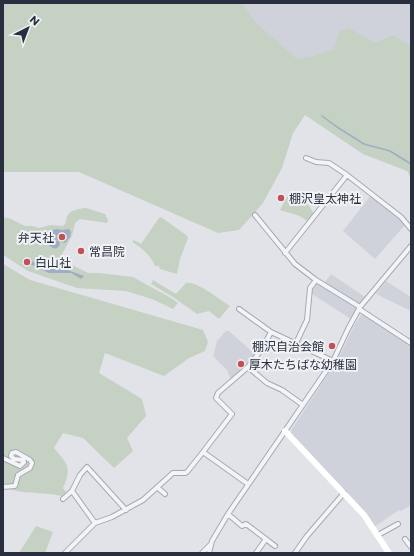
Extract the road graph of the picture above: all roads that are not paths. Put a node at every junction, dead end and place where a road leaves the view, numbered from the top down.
1 (306, 158) dead end
2 (347, 175) junction
3 (255, 215) dead end
4 (411, 229) edge
5 (411, 246) edge
6 (285, 253) junction
7 (316, 280) junction
8 (360, 308) junction
9 (240, 309) dead end
10 (271, 332) junction
11 (296, 343) junction
12 (411, 343) edge
13 (333, 361) junction
14 (248, 367) junction
15 (303, 405) junction
16 (285, 431) junction
17 (203, 452) junction
18 (3, 458) edge
19 (248, 484) junction
20 (3, 487) edge
21 (158, 488) junction
22 (72, 491) junction
23 (164, 494) dead end
24 (344, 494) junction
25 (63, 500) dead end
26 (126, 510) junction
27 (228, 514) junction
28 (95, 523) junction
29 (398, 524) dead end
30 (378, 535) junction
31 (266, 539) junction
32 (408, 541) edge
33 (211, 544) junction
34 (275, 546) dead end
35 (411, 547) edge
36 (65, 553) edge
37 (202, 553) edge
38 (209, 553) edge
39 (256, 553) edge
40 (295, 553) edge
41 (389, 553) edge

1 - 2 street
2 - 4 street
2 - 6 street
3 - 6 street
5 - 8 street
6 - 7 street
7 - 8 street
7 - 11 street
8 - 12 street
8 - 13 street
9 - 10 street
10 - 11 street
10 - 14 street
11 - 13 street
13 - 15 street
14 - 15 street
14 - 17 street
15 - 16 street
16 - 19 street
16 - 24 street
17 - 19 street
17 - 21 street
18 - 20 street
19 - 27 street
21 - 23 street
21 - 26 street
22 - 25 street
22 - 26 street
22 - 28 street
24 - 30 street
24 - 40 street
26 - 28 street
27 - 31 street
27 - 33 street
28 - 36 street
29 - 30 street
30 - 41 street
31 - 34 street
31 - 39 street
32 - 35 street
33 - 37 street
33 - 38 street

